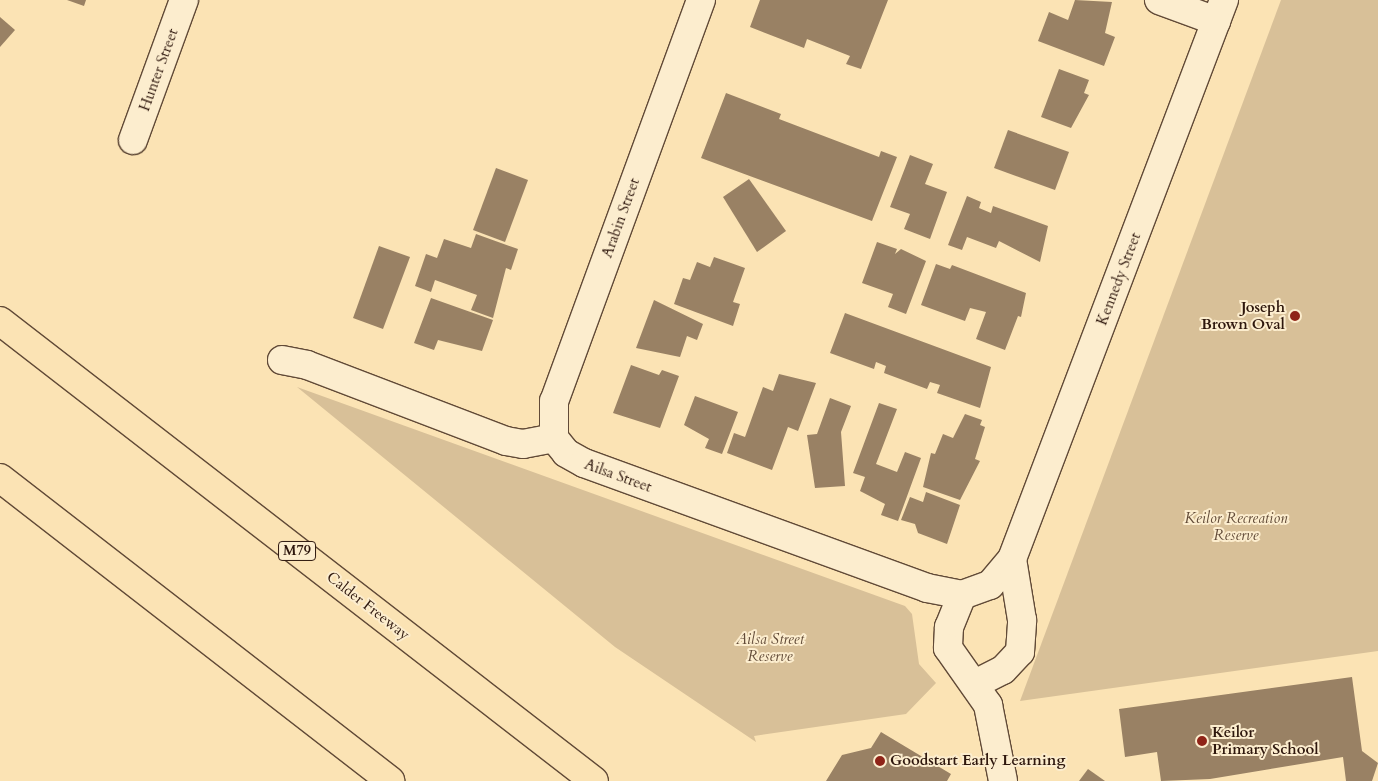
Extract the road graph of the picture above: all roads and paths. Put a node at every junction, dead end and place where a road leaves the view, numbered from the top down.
1 (184, 0) edge
2 (701, 0) edge
3 (1159, 0) edge
4 (1220, 11) edge
5 (133, 140) dead end
6 (0, 321) edge
7 (282, 360) dead end
8 (554, 438) junction
9 (0, 478) edge
10 (1012, 558) junction
11 (962, 595) junction
12 (975, 684) junction
13 (390, 781) edge
14 (594, 781) edge
15 (1003, 781) edge

1 - 5 street, Hunter Street
2 - 8 street, Arabin Street
3 - 4 street
4 - 10 street, Kennedy Street
6 - 14 highway, Calder Freeway / M79
7 - 8 street
8 - 11 street, Ailsa Street
9 - 13 highway
10 - 11 street, Kennedy Street
10 - 12 street, Kennedy Street
11 - 12 street
12 - 15 street

